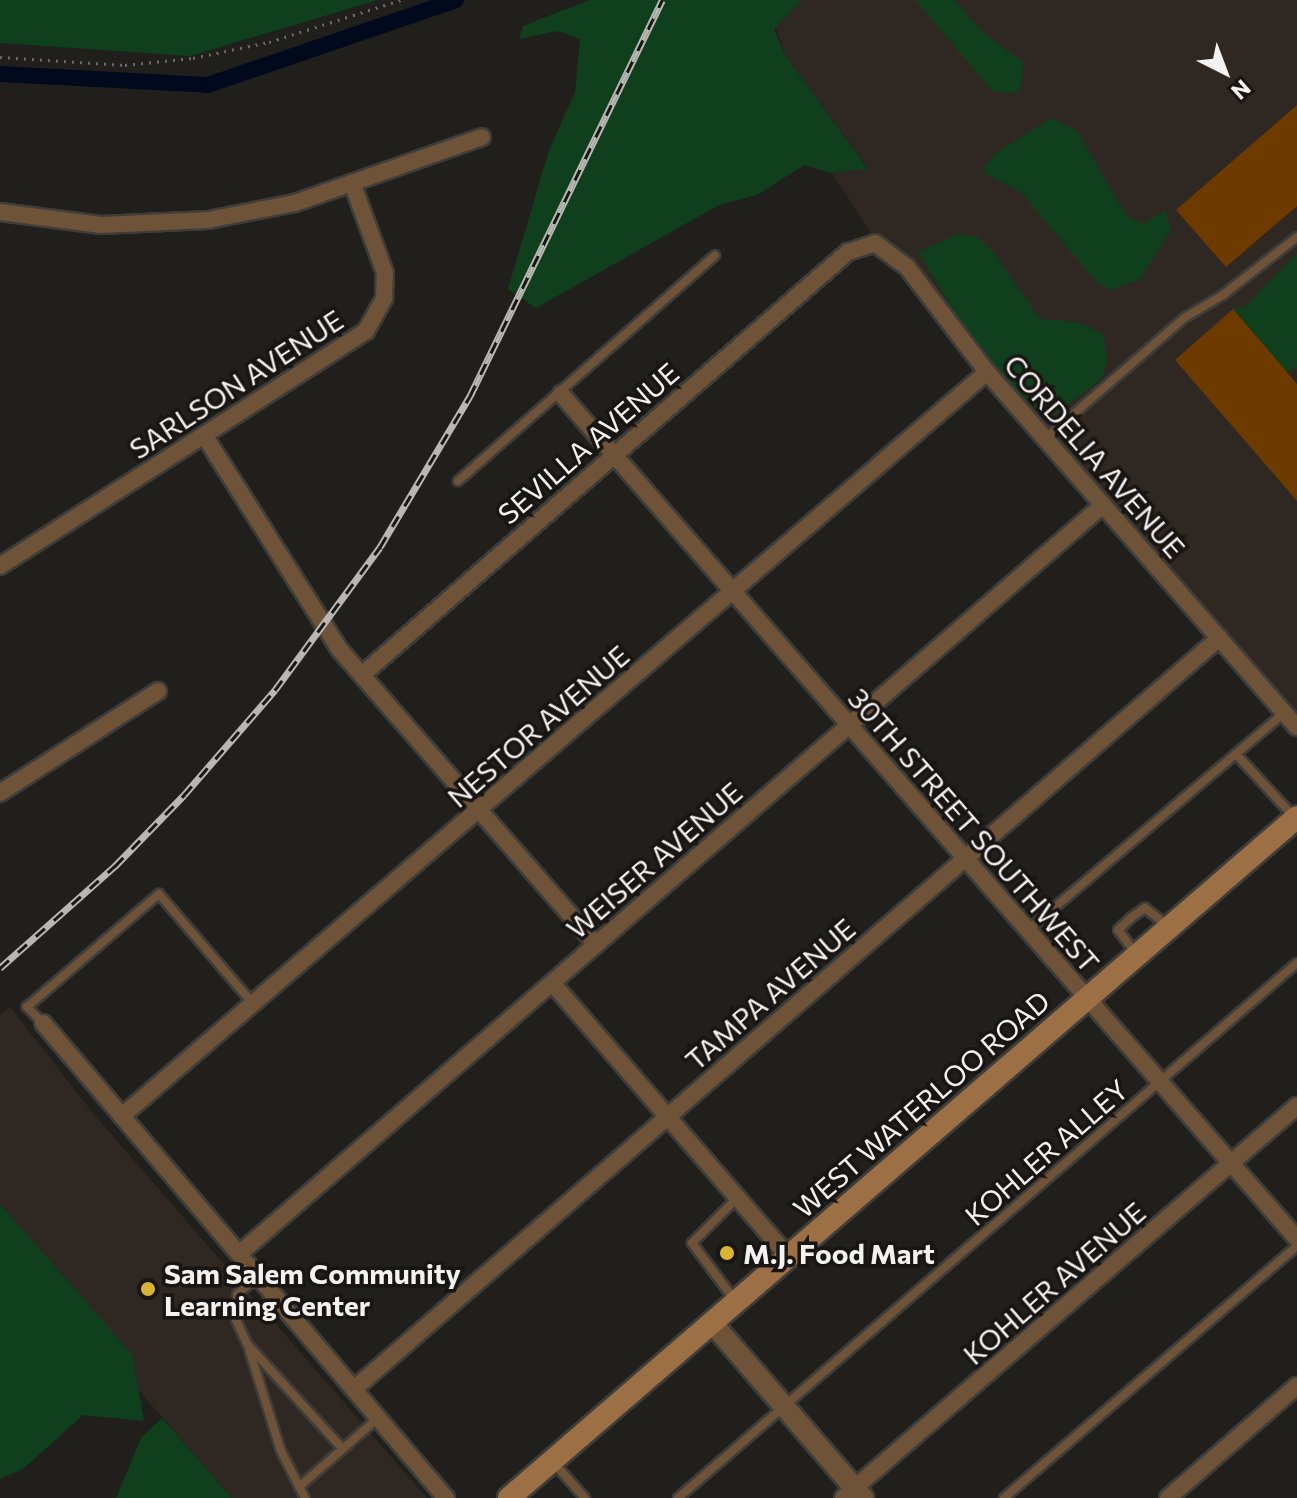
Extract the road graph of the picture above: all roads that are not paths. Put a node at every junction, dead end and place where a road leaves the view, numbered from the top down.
1 (482, 137) dead end
2 (352, 183) junction
3 (0, 212) edge
4 (1297, 237) edge
5 (848, 252) joint
6 (715, 255) dead end
7 (987, 372) junction
8 (561, 394) junction
9 (204, 435) junction
10 (1045, 439) junction
11 (611, 455) junction
12 (458, 481) dead end
13 (1103, 505) junction
14 (0, 566) edge
15 (731, 594) junction
16 (1219, 638) junction
17 (363, 674) junction
18 (158, 691) dead end
19 (1284, 712) junction
20 (848, 725) junction
21 (1297, 727) edge
22 (1236, 754) junction
23 (0, 793) edge
24 (483, 808) junction
25 (1296, 818) edge
26 (965, 859) junction
27 (1170, 929) junction
28 (1028, 930) junction
29 (596, 944) junction
30 (1139, 956) junction
31 (1297, 963) edge
32 (553, 984) junction
33 (1089, 1000) junction
34 (254, 1005) junction
35 (43, 1023) joint
36 (1159, 1083) junction
37 (1297, 1106) edge
38 (122, 1116) junction
39 (669, 1117) junction
40 (1233, 1164) junction
41 (738, 1197) junction
42 (1297, 1239) edge
43 (1297, 1246) edge
44 (239, 1254) junction
45 (789, 1257) junction
46 (258, 1277) junction
47 (738, 1303) junction
48 (713, 1324) junction
49 (247, 1344) junction
50 (1297, 1386) edge
51 (354, 1389) junction
52 (785, 1407) junction
53 (378, 1418) junction
54 (343, 1449) junction
55 (552, 1461) junction
56 (299, 1487) junction
57 (853, 1495) edge
58 (305, 1498) edge
59 (446, 1498) edge
60 (509, 1498) edge
61 (585, 1498) edge
62 (678, 1498) edge
63 (1004, 1498) edge
64 (1168, 1498) edge

1 - 2 street
2 - 3 street
2 - 9 street, SARLSON AVENUE
4 - 10 lane
5 - 7 street, CORDELIA AVENUE
5 - 11 street, SEVILLA AVENUE
6 - 8 lane
7 - 10 street, CORDELIA AVENUE
7 - 15 street, NESTOR AVENUE
8 - 11 street, 30TH STREET SOUTHWEST
8 - 12 lane
9 - 14 street, SARLSON AVENUE
9 - 17 street
10 - 13 street, CORDELIA AVENUE
11 - 15 street, 30TH STREET SOUTHWEST
11 - 17 street, SEVILLA AVENUE
13 - 16 street, CORDELIA AVENUE
13 - 20 street, WEISER AVENUE
15 - 20 street, 30TH STREET SOUTHWEST
15 - 24 street, NESTOR AVENUE
16 - 19 street, CORDELIA AVENUE
16 - 26 street, TAMPA AVENUE
17 - 24 street
18 - 23 street
19 - 21 street, CORDELIA AVENUE
19 - 22 lane
20 - 26 street, 30TH STREET SOUTHWEST
20 - 29 street, WEISER AVENUE
22 - 25 lane
22 - 28 lane
24 - 29 street
24 - 34 street, NESTOR AVENUE
25 - 27 main road, WEST WATERLOO ROAD
26 - 28 street, 30TH STREET SOUTHWEST
26 - 39 street, TAMPA AVENUE
27 - 30 main road, WEST WATERLOO ROAD
27 - 30 lane
28 - 33 street, 30TH STREET SOUTHWEST
29 - 32 street, WEISER AVENUE
30 - 33 main road, WEST WATERLOO ROAD
31 - 36 lane, KOHLER ALLEY
32 - 39 street
32 - 44 street, WEISER AVENUE
33 - 36 street, 30TH STREET SOUTHWEST
33 - 45 main road, WEST WATERLOO ROAD
34 - 35 lane
34 - 38 street, NESTOR AVENUE
35 - 38 street
36 - 40 street, 30TH STREET SOUTHWEST
36 - 52 lane, KOHLER ALLEY
37 - 40 street, KOHLER AVENUE
38 - 44 street
39 - 41 street
39 - 51 street, TAMPA AVENUE
40 - 42 street, 30TH STREET SOUTHWEST
40 - 57 street, KOHLER AVENUE
41 - 45 street
41 - 47 lane
43 - 63 lane
44 - 46 street
45 - 47 main road, WEST WATERLOO ROAD
46 - 49 lane
46 - 51 street
47 - 48 main road, WEST WATERLOO ROAD
48 - 52 street
48 - 55 main road, WEST WATERLOO ROAD
49 - 54 lane
49 - 56 lane
50 - 64 street
51 - 53 street
52 - 57 street
52 - 62 lane, KOHLER ALLEY
53 - 54 lane
53 - 59 street
54 - 56 lane
55 - 60 main road, WEST WATERLOO ROAD
55 - 61 lane
56 - 58 lane

